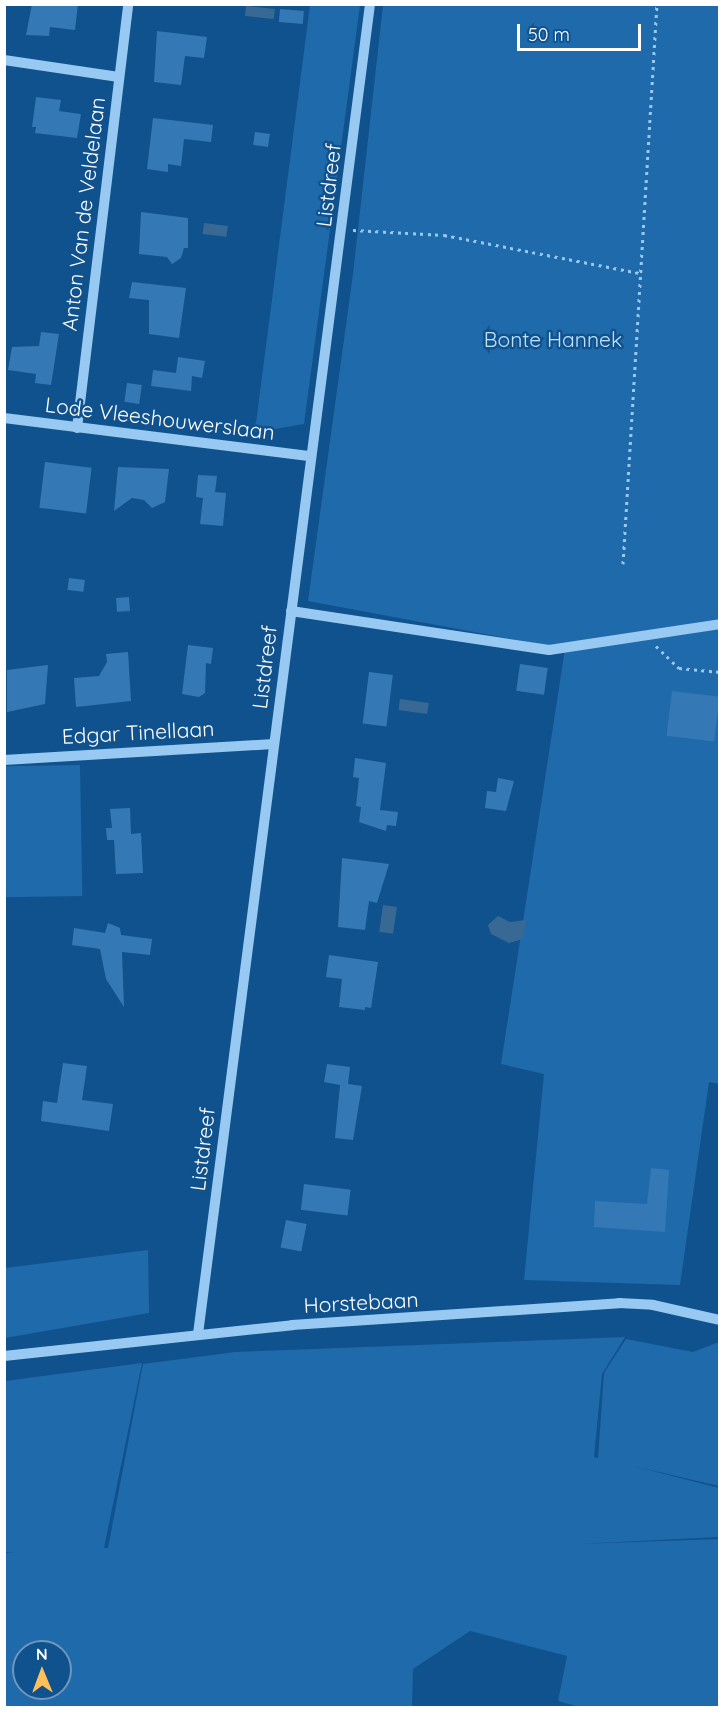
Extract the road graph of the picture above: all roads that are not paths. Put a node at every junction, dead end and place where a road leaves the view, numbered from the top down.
1 (128, 4) edge
2 (370, 4) edge
3 (4, 60) edge
4 (119, 77) junction
5 (4, 418) edge
6 (77, 428) junction
7 (311, 456) junction
8 (291, 611) junction
9 (720, 624) edge
10 (274, 744) junction
11 (4, 759) edge
12 (720, 1320) edge
13 (198, 1334) junction
14 (4, 1356) edge

1 - 4 street, Anton Van de Veldelaan
2 - 7 street, Listdreef
3 - 4 street
4 - 6 street, Anton Van de Veldelaan
5 - 6 street, Lode Vleeshouwerslaan
6 - 7 street, Lode Vleeshouwerslaan
7 - 8 street, Listdreef
8 - 9 street
8 - 10 street, Listdreef
10 - 11 street, Edgar Tinellaan
10 - 13 street, Listdreef
12 - 13 street, Horstebaan
13 - 14 street, Horstebaan

